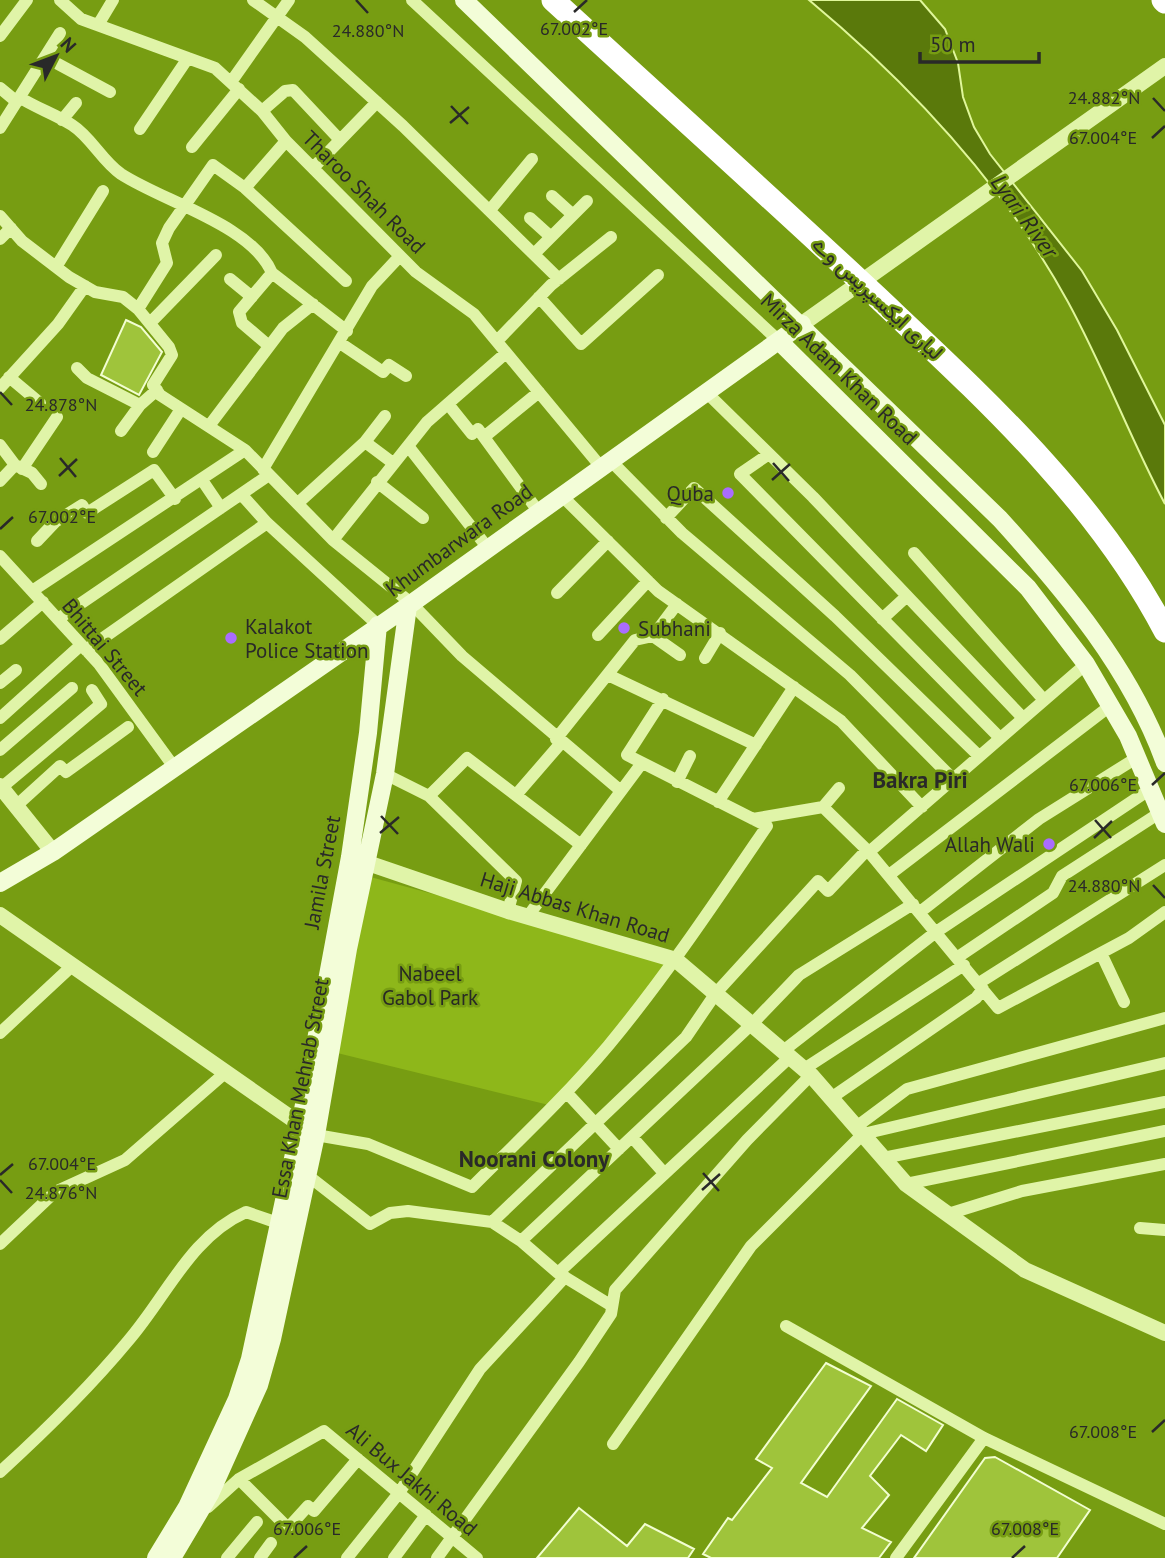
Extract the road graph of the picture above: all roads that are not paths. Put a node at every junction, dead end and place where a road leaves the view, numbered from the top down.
1 (27, 0) edge
2 (60, 0) edge
3 (113, 0) edge
4 (253, 0) edge
5 (289, 0) edge
6 (412, 0) edge
7 (464, 0) edge
8 (552, 0) edge
9 (278, 17) junction
10 (98, 25) junction
11 (60, 33) dead end
12 (0, 36) edge
13 (45, 57) junction
14 (188, 58) junction
15 (1165, 66) edge
16 (235, 85) junction
17 (0, 88) edge
18 (110, 92) dead end
19 (18, 99) junction
20 (377, 102) junction
21 (76, 103) dead end
22 (262, 111) junction
23 (62, 121) junction
24 (0, 128) edge
25 (140, 129) dead end
26 (340, 140) junction
27 (286, 141) junction
28 (192, 147) dead end
29 (532, 159) dead end
30 (313, 168) junction
31 (245, 188) junction
32 (103, 191) dead end
33 (552, 196) dead end
34 (587, 201) dead end
35 (181, 206) junction
36 (490, 210) junction
37 (573, 215) junction
38 (0, 216) edge
39 (530, 218) dead end
40 (10, 228) junction
41 (551, 237) junction
42 (611, 237) dead end
43 (0, 239) edge
44 (535, 253) junction
45 (216, 255) dead end
46 (400, 256) junction
47 (56, 267) junction
48 (272, 273) junction
49 (658, 275) dead end
50 (230, 279) dead end
51 (559, 279) junction
52 (345, 281) dead end
53 (85, 286) junction
54 (252, 297) junction
55 (539, 298) junction
56 (313, 304) junction
57 (138, 309) junction
58 (150, 323) junction
59 (802, 324) junction
60 (343, 337) junction
61 (497, 341) junction
62 (779, 341) junction
63 (269, 346) junction
64 (506, 353) junction
65 (77, 368) dead end
66 (406, 376) dead end
67 (9, 377) junction
68 (0, 388) edge
69 (157, 390) junction
70 (539, 392) junction
71 (706, 392) junction
72 (40, 403) dead end
73 (448, 404) junction
74 (140, 405) junction
75 (181, 409) junction
76 (385, 416) dead end
77 (57, 417) dead end
78 (209, 426) junction
79 (121, 431) dead end
80 (484, 437) junction
81 (365, 442) junction
82 (0, 445) edge
83 (408, 446) junction
84 (245, 450) junction
85 (153, 452) dead end
86 (769, 454) junction
87 (393, 463) junction
88 (606, 463) junction
89 (18, 467) junction
90 (266, 472) junction
91 (202, 480) junction
92 (0, 481) edge
93 (377, 482) junction
94 (41, 484) dead end
95 (241, 494) junction
96 (561, 495) junction
97 (176, 499) junction
98 (298, 503) junction
99 (221, 508) junction
100 (538, 511) junction
101 (666, 517) junction
102 (423, 518) dead end
103 (267, 523) junction
104 (333, 540) junction
105 (37, 541) dead end
106 (608, 541) junction
107 (487, 547) junction
108 (914, 553) dead end
109 (0, 556) edge
110 (648, 581) junction
111 (32, 591) junction
112 (557, 593) dead end
113 (907, 596) junction
114 (43, 603) junction
115 (677, 604) junction
116 (410, 605) junction
117 (883, 619) junction
118 (58, 620) junction
119 (377, 625) junction
120 (1165, 631) edge
121 (720, 634) junction
122 (597, 635) dead end
123 (653, 636) junction
124 (0, 639) edge
125 (84, 647) junction
126 (680, 654) dead end
127 (705, 658) dead end
128 (1086, 664) junction
129 (16, 670) dead end
130 (608, 675) junction
131 (0, 683) edge
132 (794, 687) junction
133 (72, 688) dead end
134 (92, 691) dead end
135 (663, 699) junction
136 (1044, 699) junction
137 (1111, 706) junction
138 (0, 718) edge
139 (1023, 718) junction
140 (128, 727) dead end
141 (1000, 738) junction
142 (559, 741) junction
143 (756, 745) junction
144 (0, 750) edge
145 (690, 756) dead end
146 (979, 756) junction
147 (1138, 757) junction
148 (642, 763) junction
149 (1165, 763) edge
150 (174, 767) junction
151 (385, 774) junction
152 (953, 779) junction
153 (677, 782) junction
154 (1, 787) edge
155 (839, 788) dead end
156 (1152, 788) junction
157 (621, 791) junction
158 (516, 795) junction
159 (429, 796) junction
160 (718, 802) junction
161 (16, 806) junction
162 (823, 807) junction
163 (922, 807) junction
164 (1163, 818) edge
165 (753, 819) junction
166 (580, 845) junction
167 (868, 851) junction
168 (53, 852) junction
169 (358, 860) junction
170 (1165, 865) edge
171 (889, 875) junction
172 (0, 883) edge
173 (916, 908) junction
174 (508, 911) junction
175 (1165, 912) edge
176 (0, 915) edge
177 (528, 916) junction
178 (936, 932) junction
179 (1101, 953) junction
180 (676, 960) junction
181 (961, 961) junction
182 (72, 966) junction
183 (981, 986) junction
184 (716, 993) junction
185 (1125, 1002) dead end
186 (1165, 1017) edge
187 (752, 1024) junction
188 (0, 1033) edge
189 (322, 1052) junction
190 (787, 1054) junction
191 (1165, 1063) edge
192 (808, 1072) junction
193 (225, 1073) junction
194 (567, 1093) junction
195 (831, 1098) junction
196 (1165, 1102) edge
197 (595, 1123) junction
198 (300, 1126) junction
199 (860, 1130) junction
200 (1165, 1131) edge
201 (316, 1135) junction
202 (632, 1137) junction
203 (619, 1149) junction
204 (883, 1158) junction
205 (292, 1161) junction
206 (1165, 1164) edge
207 (664, 1172) junction
208 (307, 1176) junction
209 (906, 1184) junction
210 (948, 1214) junction
211 (492, 1222) junction
212 (278, 1223) junction
213 (1140, 1228) dead end
214 (1165, 1230) edge
215 (521, 1241) junction
216 (0, 1244) edge
217 (562, 1275) junction
218 (612, 1306) junction
219 (786, 1326) dead end
220 (1165, 1333) edge
221 (985, 1438) junction
222 (613, 1444) dead end
223 (358, 1459) junction
224 (0, 1472) edge
225 (239, 1479) junction
226 (399, 1493) junction
227 (190, 1515) junction
228 (426, 1515) junction
229 (257, 1522) dead end
230 (1165, 1524) edge
231 (452, 1537) junction
232 (271, 1544) dead end
233 (156, 1558) edge
234 (172, 1558) edge
235 (227, 1558) edge
236 (260, 1558) edge
237 (347, 1558) edge
238 (394, 1558) edge
239 (437, 1558) edge
240 (477, 1558) edge
241 (896, 1558) edge

1 - 12 street
2 - 10 street, Tharoo Shah Road
3 - 10 street
4 - 9 street
5 - 9 street
6 - 62 street, Mirza Adam Khan Road
7 - 59 main road, Mirza Adam Khan Road
8 - 120 highway, لیاری ایکسپریس وے
9 - 16 street
9 - 20 street
10 - 14 street, Tharoo Shah Road
11 - 13 street
13 - 18 street
13 - 19 street
14 - 16 street, Tharoo Shah Road
14 - 25 street
15 - 59 street
16 - 22 street, Tharoo Shah Road
16 - 28 street
17 - 19 street
19 - 23 street
19 - 24 street
20 - 26 street
20 - 36 street
21 - 23 street
22 - 26 street
22 - 27 street, Tharoo Shah Road
23 - 35 street
26 - 30 street
27 - 30 street, Tharoo Shah Road
27 - 31 street
29 - 36 street
30 - 46 street, Tharoo Shah Road
31 - 35 street
31 - 52 street
32 - 47 street
33 - 37 street
34 - 37 street
35 - 48 street
35 - 57 street
36 - 44 street
37 - 41 street
38 - 40 street
39 - 41 street
40 - 43 street
40 - 47 street
41 - 44 street
42 - 51 street
44 - 51 street
45 - 58 street
46 - 60 street
46 - 61 street, Tharoo Shah Road
47 - 53 street
48 - 54 street
48 - 56 street
49 - 55 street
50 - 54 street
51 - 55 street
53 - 57 street
53 - 67 street
54 - 63 street
55 - 61 street
56 - 60 street
56 - 63 street
57 - 58 street
58 - 69 street
59 - 62 main road, Khumbarwara Road
59 - 149 main road, Mirza Adam Khan Road
60 - 66 street
60 - 90 street
61 - 64 street, Tharoo Shah Road
62 - 71 main road, Khumbarwara Road
62 - 128 main road, Mirza Adam Khan Road
63 - 78 street
64 - 70 street, Tharoo Shah Road
64 - 73 street
65 - 74 street
67 - 68 street
67 - 72 street
69 - 74 street
69 - 75 street
70 - 80 street
70 - 88 street, Tharoo Shah Road
71 - 86 street
71 - 88 main road, Khumbarwara Road
73 - 80 street
73 - 83 street
74 - 79 street
75 - 78 street
75 - 85 street
76 - 81 street
77 - 89 street
78 - 84 street
80 - 100 street
81 - 87 street
81 - 98 street
82 - 89 street
83 - 87 street
83 - 107 street
84 - 90 street
84 - 91 street
86 - 113 street
86 - 117 street
87 - 93 street
88 - 96 main road, Khumbarwara Road
88 - 101 street, Tharoo Shah Road
89 - 92 street
89 - 94 street
90 - 95 street
90 - 98 street
91 - 97 street
91 - 99 street
93 - 102 street
93 - 104 street
95 - 99 street
95 - 103 street
96 - 100 main road, Khumbarwara Road
96 - 106 street
97 - 105 street
97 - 111 street
98 - 104 street
99 - 118 street
100 - 107 main road, Khumbarwara Road
101 - 146 street
101 - 152 street, Tharoo Shah Road
103 - 119 street
103 - 125 street
104 - 116 street
106 - 110 street
106 - 112 street
107 - 116 main road, Khumbarwara Road
108 - 136 street
109 - 111 street, Bhittai Street
110 - 115 street
110 - 122 street
111 - 114 street, Bhittai Street
113 - 117 street
113 - 139 street
114 - 118 street, Bhittai Street
114 - 124 street
115 - 121 street
115 - 123 street
116 - 119 main road, Khumbarwara Road
116 - 142 street
116 - 151 main road, Essa Khan Mehrab Street
117 - 141 street
118 - 125 street, Bhittai Street
119 - 150 main road, Khumbarwara Road
119 - 169 main road, Jamila Street
121 - 127 street
121 - 132 street
123 - 126 street
123 - 130 street
125 - 138 street
125 - 150 street, Bhittai Street
128 - 136 street
128 - 137 main road, Mirza Adam Khan Road
129 - 131 street
130 - 135 street
130 - 142 street
132 - 143 street
132 - 163 street
133 - 144 street
134 - 154 street
135 - 143 street
135 - 148 street
136 - 139 street
137 - 147 main road, Mirza Adam Khan Road
137 - 171 street
139 - 141 street
140 - 161 street
141 - 146 street
142 - 157 street
142 - 158 street
143 - 160 street
145 - 153 street
146 - 152 street
147 - 156 main road, Mirza Adam Khan Road
147 - 173 street
148 - 153 street
148 - 157 street
150 - 168 main road, Khumbarwara Road
151 - 159 street
151 - 169 main road, Essa Khan Mehrab Street
152 - 163 street
153 - 160 street
154 - 161 street
155 - 162 street
156 - 164 main road, Mirza Adam Khan Road
156 - 178 street
157 - 166 street
158 - 159 street
158 - 166 street
159 - 174 street
160 - 165 street
161 - 168 street
162 - 165 street
162 - 167 street
163 - 167 street
164 - 181 street
165 - 180 street
166 - 177 street
167 - 171 street
167 - 184 street
168 - 172 main road, Khumbarwara Road
169 - 174 street, Haji Abbas Khan Road
169 - 189 main road, Essa Khan Mehrab Street
170 - 183 street
171 - 173 street
173 - 178 street
173 - 187 street
174 - 177 street, Haji Abbas Khan Road
175 - 179 street
176 - 182 street
177 - 180 street, Haji Abbas Khan Road
178 - 181 street
178 - 190 street
179 - 183 street
179 - 185 street
180 - 184 street, Haji Abbas Khan Road
180 - 194 street
181 - 183 street
181 - 192 street
182 - 188 street
182 - 193 street
183 - 195 street
184 - 187 street, Haji Abbas Khan Road
184 - 197 street
186 - 199 street
187 - 190 street, Haji Abbas Khan Road
187 - 202 street
189 - 198 main road
189 - 201 main road, Essa Khan Mehrab Street
190 - 192 street, Haji Abbas Khan Road
190 - 207 street
191 - 199 street
192 - 195 street, Haji Abbas Khan Road
192 - 218 street
193 - 198 street
193 - 216 street
194 - 197 street
194 - 201 street
195 - 199 street, Haji Abbas Khan Road
196 - 204 street
197 - 203 street
197 - 211 street
198 - 201 street
198 - 205 main road, Essa Khan Mehrab Street
199 - 204 street, Haji Abbas Khan Road
199 - 222 street
200 - 209 street
201 - 208 main road, Essa Khan Mehrab Street
202 - 203 street
202 - 207 street
203 - 215 street
204 - 209 street, Haji Abbas Khan Road
205 - 208 street
205 - 212 main road, Essa Khan Mehrab Street
206 - 210 street
207 - 217 street
208 - 211 street
208 - 227 main road, Essa Khan Mehrab Street
209 - 210 street, Haji Abbas Khan Road
210 - 220 street, Haji Abbas Khan Road
211 - 215 street
212 - 224 street
212 - 227 main road, Essa Khan Mehrab Street
213 - 214 street
215 - 217 street
217 - 218 street
217 - 226 street
218 - 231 street
219 - 221 street
221 - 230 street
221 - 241 street
223 - 225 street, Ali Bux Jakhi Road
223 - 225 street
223 - 226 street, Ali Bux Jakhi Road
225 - 227 street, Ali Bux Jakhi Road
226 - 228 street, Ali Bux Jakhi Road
226 - 237 street
227 - 233 main road, Essa Khan Mehrab Street
227 - 234 main road, Essa Khan Mehrab Street
228 - 231 street, Ali Bux Jakhi Road
228 - 238 street
229 - 235 street
231 - 239 street
231 - 240 street, Ali Bux Jakhi Road
232 - 236 street

